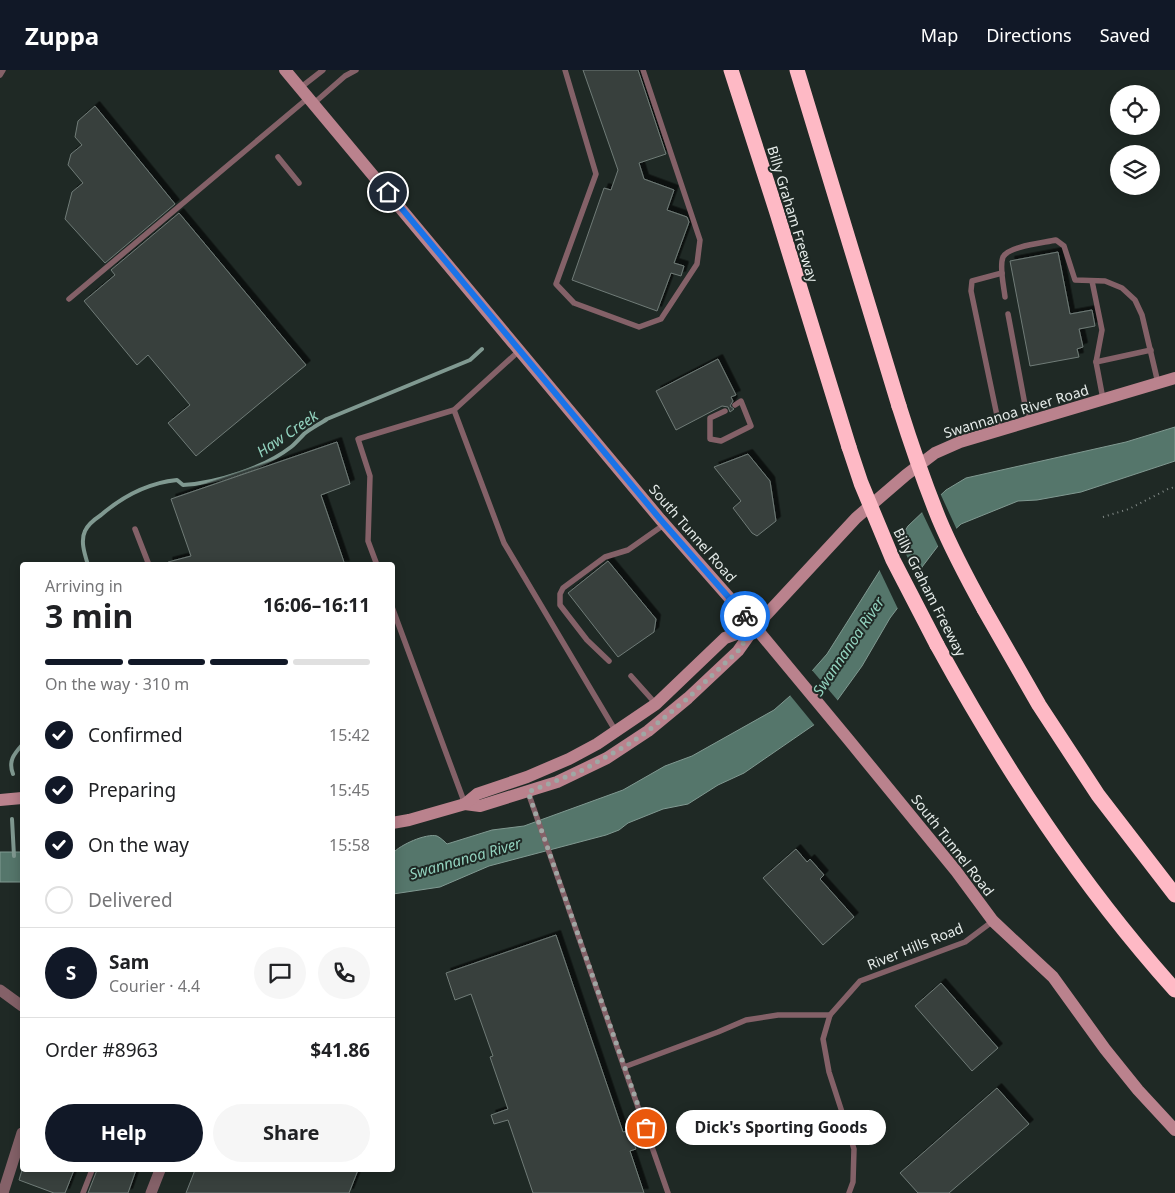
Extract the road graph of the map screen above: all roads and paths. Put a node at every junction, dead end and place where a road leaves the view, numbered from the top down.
1 (3, 70) edge
2 (285, 70) edge
3 (323, 70) edge
4 (356, 70) edge
5 (566, 70) edge
6 (643, 70) edge
7 (731, 70) edge
8 (797, 70) edge
9 (0, 75) edge
10 (307, 97) junction
11 (278, 157) dead end
12 (299, 183) dead end
13 (1002, 273) junction
14 (1092, 281) junction
15 (1005, 297) dead end
16 (69, 299) dead end
17 (1008, 314) dead end
18 (520, 350) junction
19 (1150, 350) junction
20 (1096, 362) junction
21 (1175, 378) edge
22 (1158, 383) junction
23 (1103, 400) junction
24 (735, 405) dead end
25 (454, 410) junction
26 (725, 410) dead end
27 (1028, 421) junction
28 (1000, 430) junction
29 (1175, 487) edge
30 (1103, 517) dead end
31 (664, 524) junction
32 (135, 528) dead end
33 (147, 562) edge
34 (376, 562) edge
35 (395, 615) edge
36 (754, 627) junction
37 (609, 661) dead end
38 (631, 676) dead end
39 (656, 704) junction
40 (616, 732) junction
41 (528, 792) junction
42 (20, 798) edge
43 (0, 800) edge
44 (465, 804) junction
45 (395, 822) edge
46 (1175, 895) edge
47 (993, 920) junction
48 (0, 990) edge
49 (1175, 990) edge
50 (20, 1005) edge
51 (830, 1015) junction
52 (624, 1067) junction
53 (1175, 1130) edge
54 (20, 1139) edge
55 (91, 1172) edge
56 (159, 1172) edge
57 (3, 1193) edge
58 (83, 1193) edge
59 (151, 1193) edge
60 (668, 1193) edge
61 (849, 1193) edge

1 - 9 lane
2 - 10 main road, South Tunnel Road
3 - 10 lane
4 - 10 lane
5 - 6 lane
7 - 49 highway, Billy Graham Freeway, bridge
8 - 46 highway, bridge
10 - 16 lane
10 - 18 main road, South Tunnel Road
11 - 12 lane
13 - 14 lane
13 - 15 lane
13 - 28 lane
14 - 19 lane
14 - 20 lane
17 - 27 lane
18 - 25 lane
18 - 31 main road, South Tunnel Road
19 - 20 lane
19 - 22 lane
20 - 23 lane
21 - 22 main road, Swannanoa River Road
22 - 23 main road, Swannanoa River Road
23 - 27 main road, Swannanoa River Road
24 - 26 lane
25 - 34 lane
25 - 40 lane
27 - 28 main road, Swannanoa River Road
28 - 36 main road, Swannanoa River Road
29 - 30 path
31 - 36 main road, South Tunnel Road
31 - 37 lane
32 - 33 lane
35 - 44 lane
36 - 39 main road, Swannanoa River Road
36 - 41 main road, Swannanoa River Road
36 - 47 main road, South Tunnel Road
38 - 39 lane
39 - 40 main road, Swannanoa River Road
40 - 44 main road, Swannanoa River Road
41 - 44 main road, Swannanoa River Road
41 - 52 lane
42 - 43 main road
44 - 45 main road, Swannanoa River Road
47 - 51 lane, River Hills Road
47 - 53 main road, South Tunnel Road
48 - 50 street
51 - 52 lane
51 - 61 lane, River Hills Road
52 - 60 lane
54 - 57 street
55 - 58 lane
56 - 59 street

